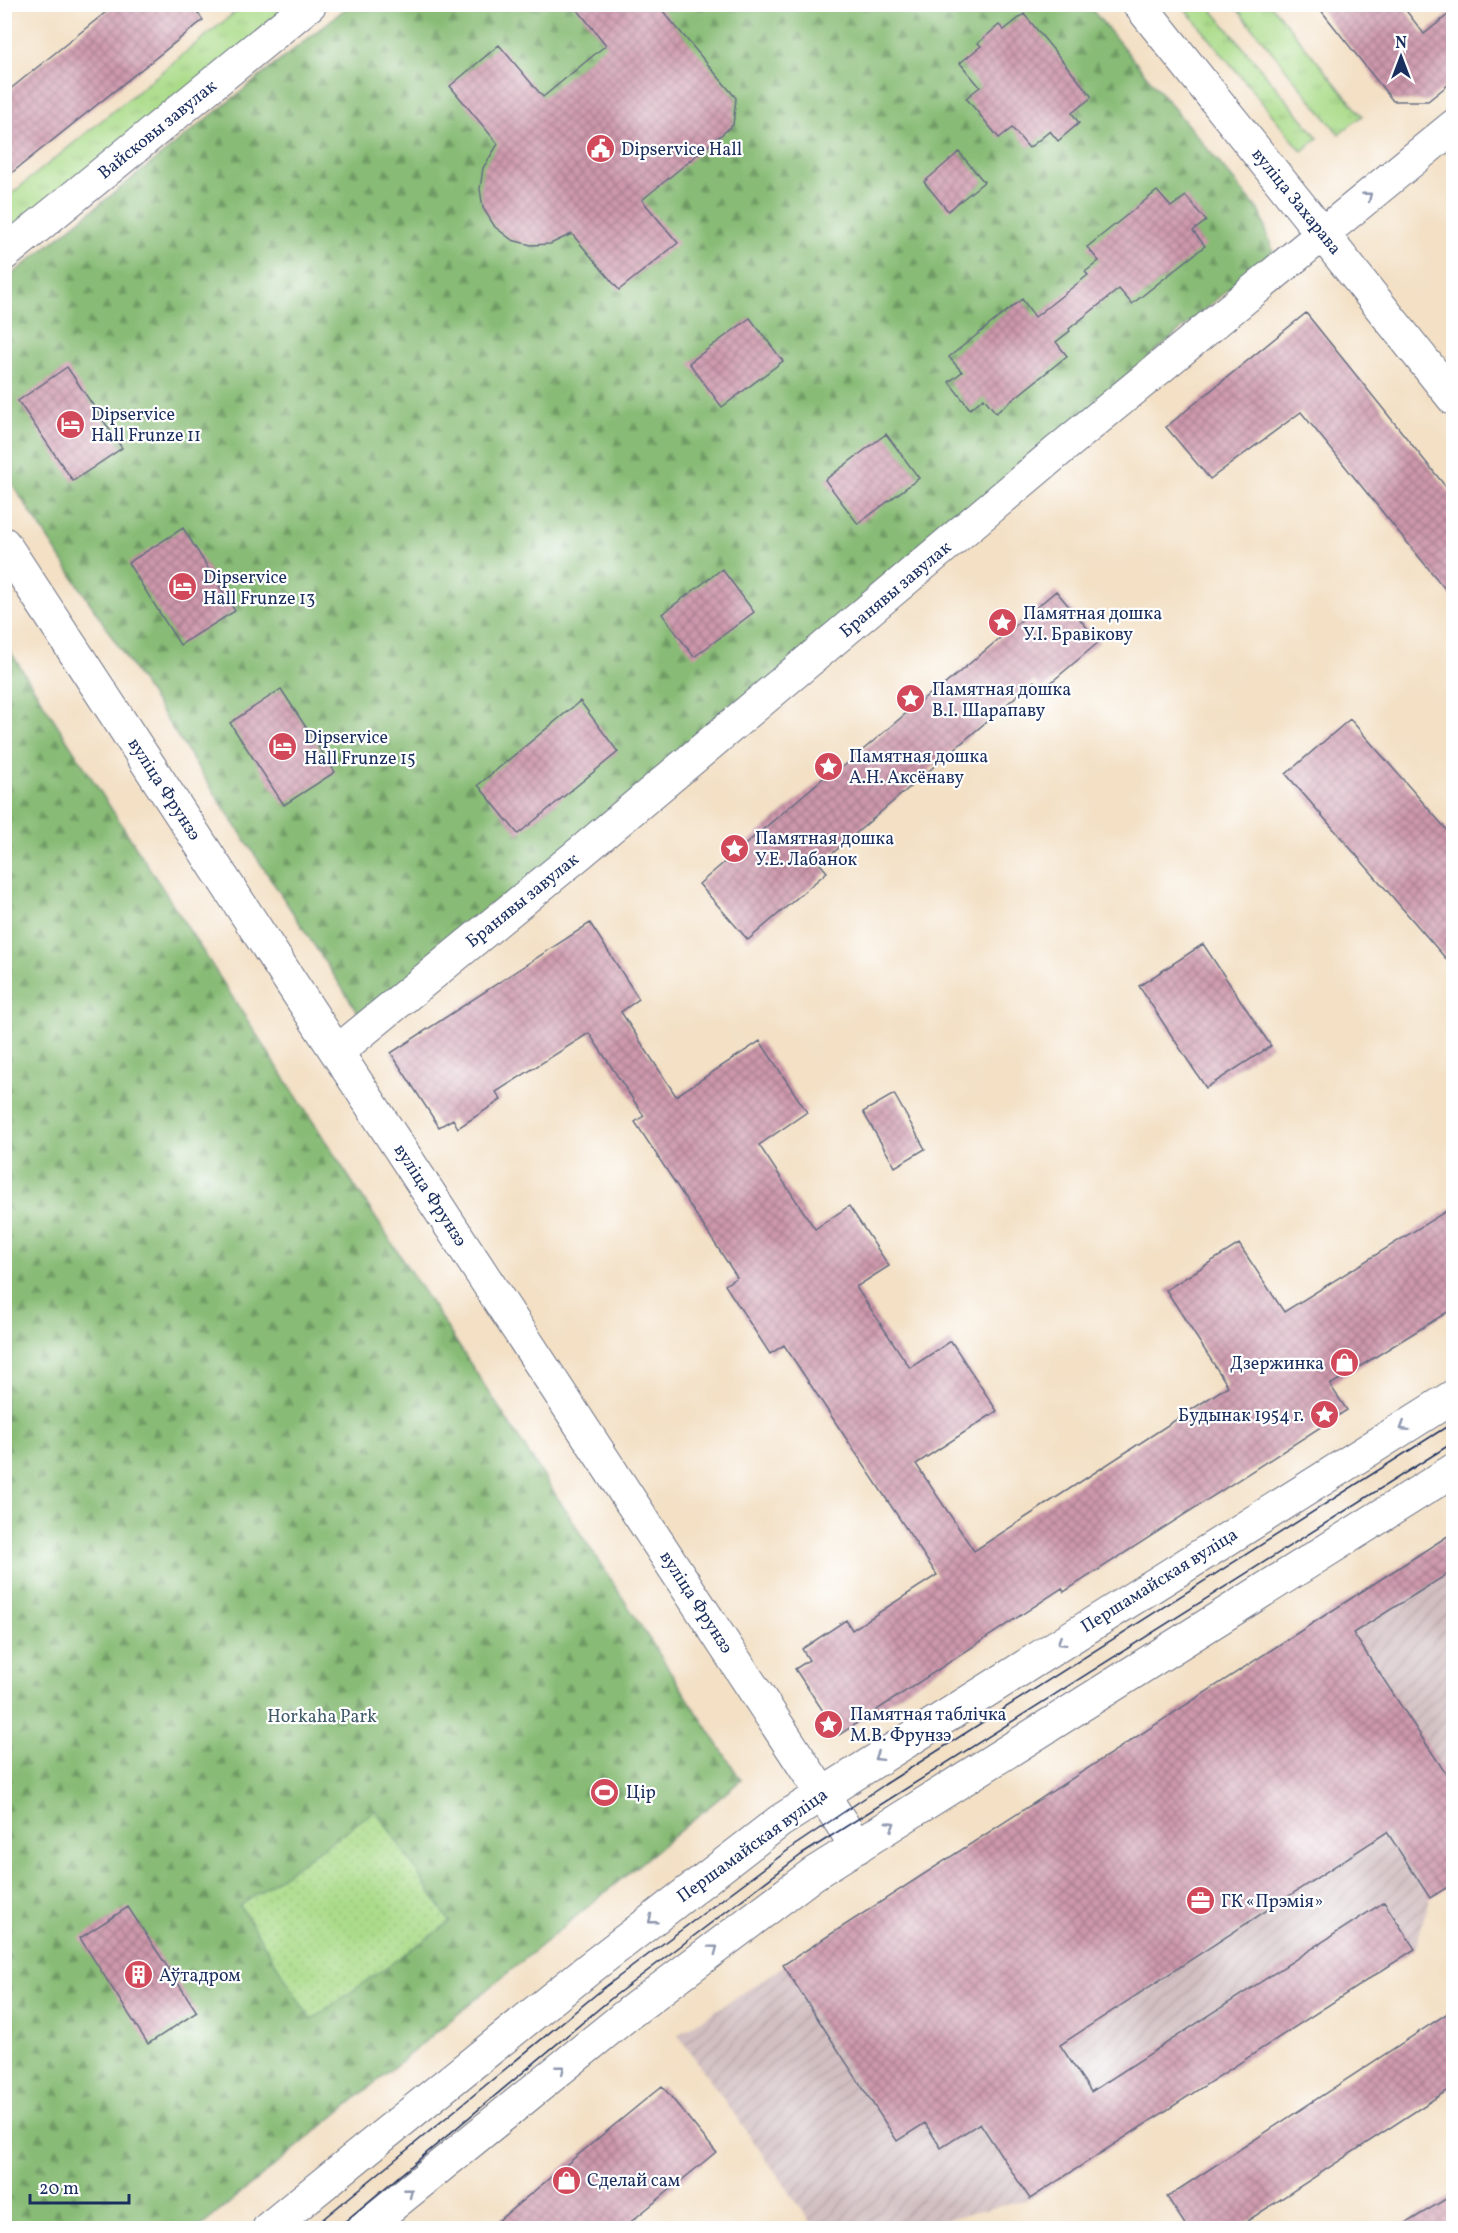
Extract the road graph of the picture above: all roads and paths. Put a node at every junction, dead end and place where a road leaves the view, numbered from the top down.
1 (310, 4) edge
2 (1139, 4) edge
3 (1454, 126) edge
4 (1322, 233) junction
5 (4, 254) edge
6 (1454, 399) edge
7 (4, 544) edge
8 (337, 1052) junction
9 (1454, 1396) edge
10 (1454, 1470) edge
11 (822, 1793) junction
12 (857, 1846) junction
13 (269, 2229) edge
14 (364, 2229) edge

1 - 5 street, Вайсковы завулак
2 - 4 street, вуліца Захарава
4 -> 3 street, Бранявы завулак
4 - 6 street, вуліца Захарава
4 - 8 street, Бранявы завулак
7 - 8 street, вуліца Фрунзэ
8 - 11 street, вуліца Фрунзэ
9 -> 11 street, Першамайская вуліца
12 -> 10 street
11 - 12 street, вуліца Фрунзэ
11 -> 13 street, Першамайская вуліца
14 -> 12 street

